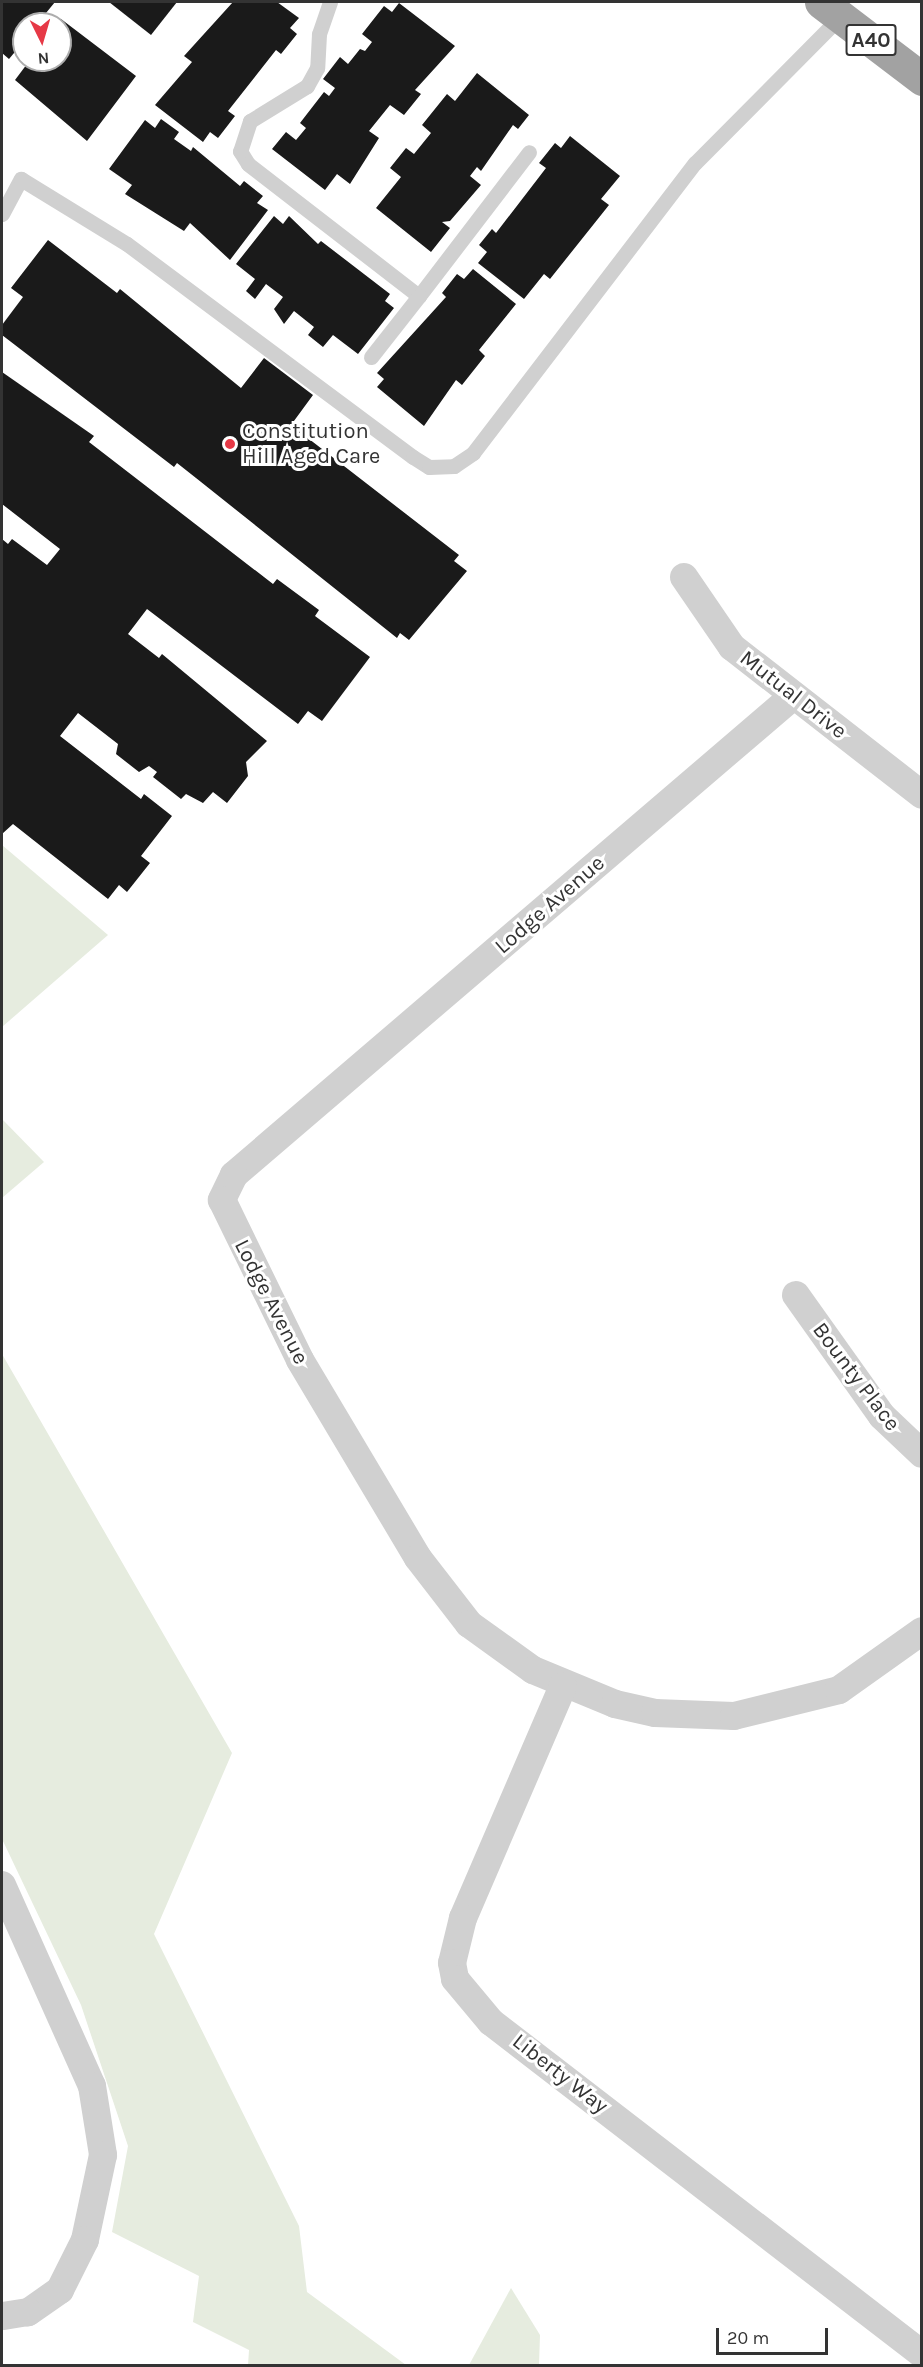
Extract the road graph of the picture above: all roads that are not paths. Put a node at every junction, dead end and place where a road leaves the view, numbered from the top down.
1 (330, 2) edge
2 (830, 9) edge
3 (921, 79) edge
4 (529, 152) dead end
5 (2, 213) edge
6 (419, 296) junction
7 (370, 357) dead end
8 (684, 577) dead end
9 (792, 697) junction
10 (921, 795) edge
11 (796, 1295) dead end
12 (921, 1454) edge
13 (921, 1631) edge
14 (563, 1686) junction
15 (2, 1885) edge
16 (2, 2316) edge
17 (921, 2354) edge

1 - 6 lane
2 - 3 highway, A40
2 - 5 lane
4 - 6 lane
6 - 7 lane
8 - 9 street, Mutual Drive
9 - 10 street, Mutual Drive
9 - 14 street, Lodge Avenue
11 - 12 street, Bounty Place
13 - 14 street, Lodge Avenue
14 - 17 street, Liberty Way
15 - 16 street

